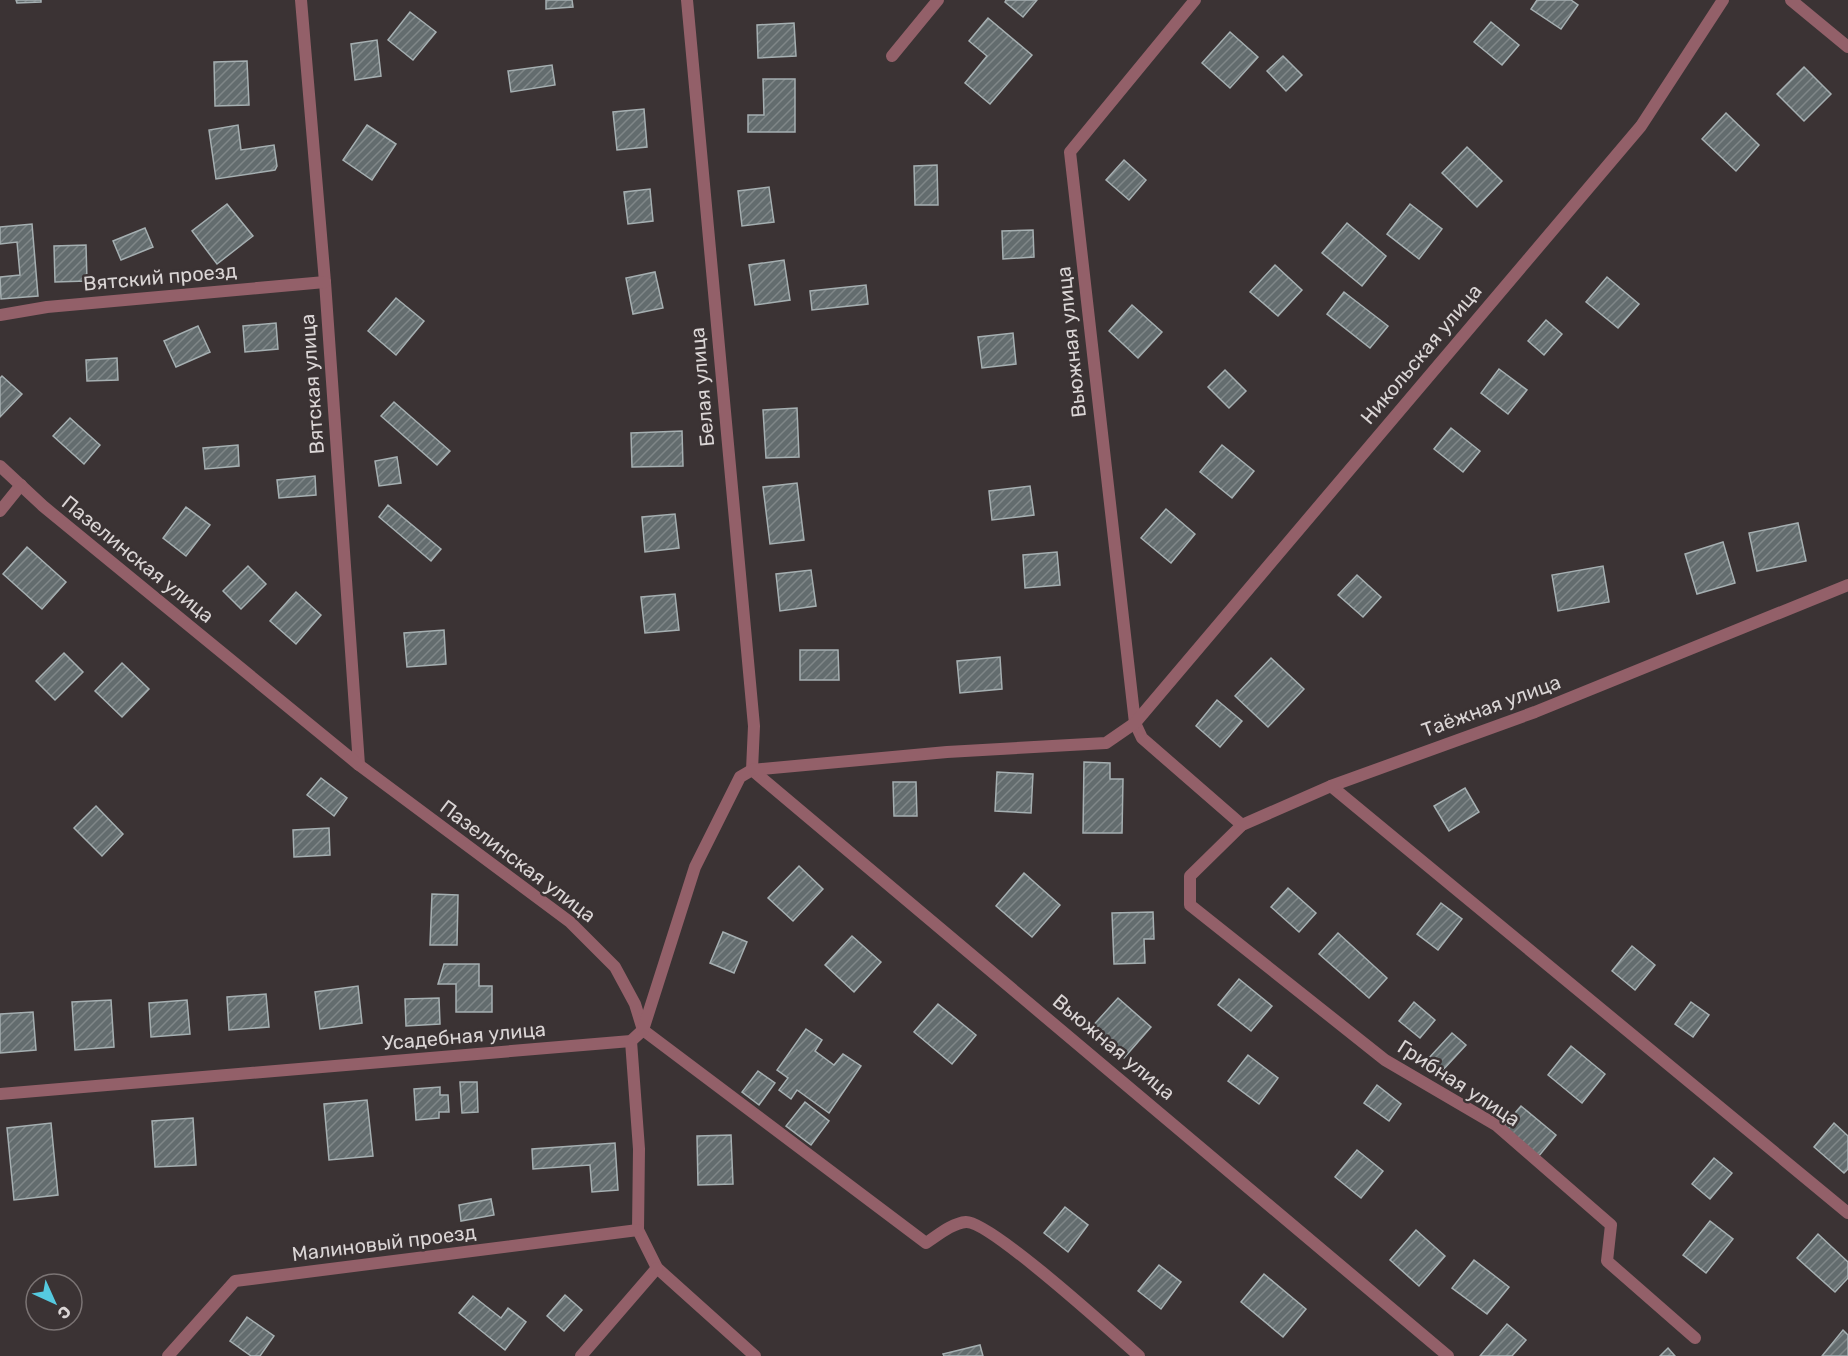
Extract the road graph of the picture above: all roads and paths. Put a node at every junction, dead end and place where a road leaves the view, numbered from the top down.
1 (301, 0) edge
2 (687, 0) edge
3 (938, 0) edge
4 (1195, 0) edge
5 (1723, 0) edge
6 (1791, 0) edge
7 (1848, 47) edge
8 (892, 56) dead end
9 (325, 282) junction
10 (0, 315) edge
11 (0, 466) edge
12 (21, 485) junction
13 (0, 511) edge
14 (1848, 585) edge
15 (1135, 723) junction
16 (359, 765) junction
17 (752, 770) junction
18 (1331, 786) junction
19 (1242, 825) junction
20 (1190, 905) joint
21 (643, 1030) junction
22 (631, 1041) junction
23 (0, 1094) edge
24 (1848, 1212) edge
25 (638, 1230) junction
26 (657, 1268) junction
27 (1695, 1338) dead end
28 (168, 1356) edge
29 (581, 1356) edge
30 (755, 1356) edge
31 (1139, 1356) edge
32 (1448, 1356) edge

1 - 9 street, Вятская улица
2 - 17 street, Белая улица
3 - 8 street
4 - 15 street, Вьюжная улица
5 - 15 street, Никольская улица
6 - 7 street
9 - 10 street, Вятский проезд
9 - 16 street, Вятская улица
11 - 12 street, Пазелинская улица
12 - 13 street
12 - 16 street, Пазелинская улица
14 - 18 street, Таёжная улица
15 - 17 street, Никольская улица
15 - 19 street
16 - 21 street, Пазелинская улица
17 - 21 street
17 - 32 street, Вьюжная улица
18 - 19 street, Таёжная улица
18 - 24 street
19 - 20 street, Таёжная улица
20 - 27 street, Грибная улица
21 - 22 street
21 - 31 street
22 - 23 street, Усадебная улица
22 - 25 street
25 - 26 street
25 - 28 street, Малиновый проезд
26 - 29 street
26 - 30 street

